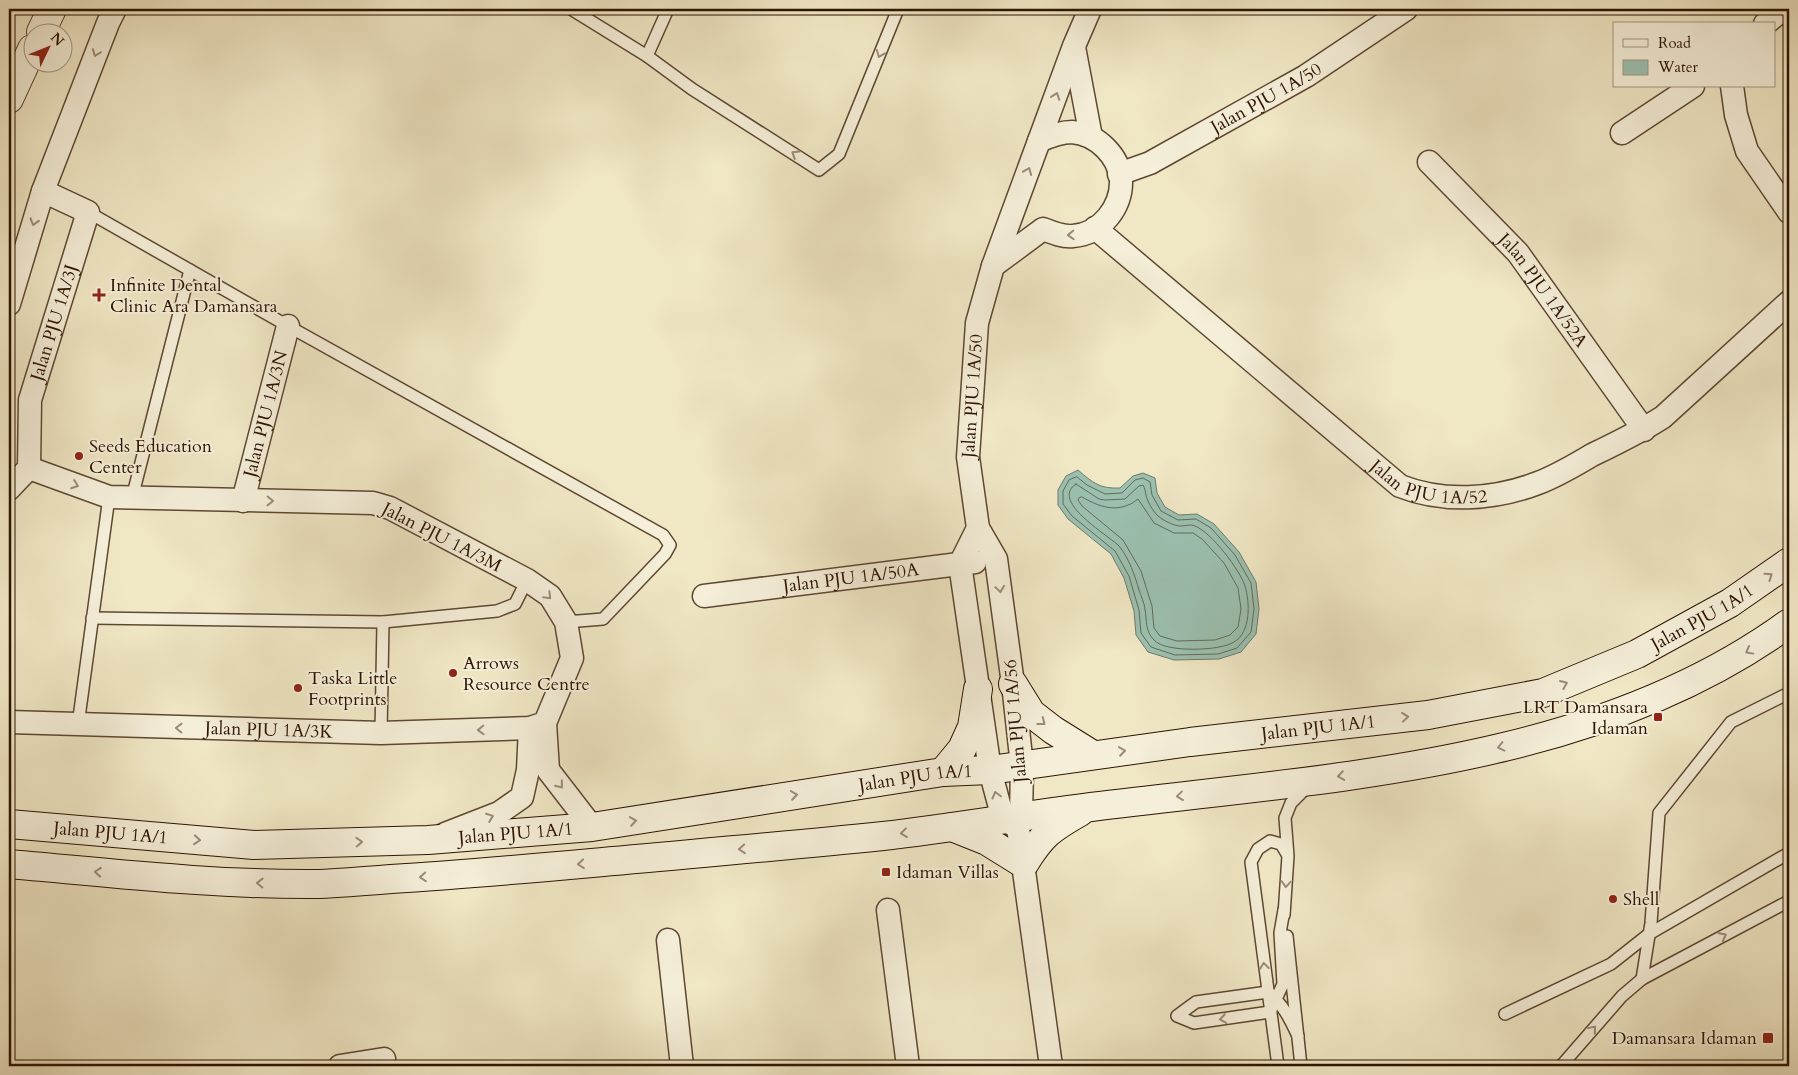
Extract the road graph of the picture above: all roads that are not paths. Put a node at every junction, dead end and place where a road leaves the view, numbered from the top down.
1 (52, 9) edge
2 (115, 9) edge
3 (571, 9) edge
4 (668, 9) edge
5 (898, 9) edge
6 (1090, 9) edge
7 (1406, 9) edge
8 (1782, 9) edge
9 (46, 22) edge
10 (1767, 22) edge
11 (1074, 46) junction
12 (647, 56) junction
13 (22, 70) edge
14 (1690, 88) edge
15 (1732, 88) edge
16 (9, 98) edge
17 (1622, 133) dead end
18 (1091, 137) junction
19 (1039, 141) junction
20 (1429, 162) dead end
21 (1119, 174) junction
22 (43, 191) junction
23 (1019, 193) junction
24 (88, 212) junction
25 (1789, 212) edge
26 (1095, 228) junction
27 (1043, 229) junction
28 (992, 266) junction
29 (190, 270) junction
30 (1789, 302) edge
31 (9, 304) edge
32 (288, 326) junction
33 (1644, 430) junction
34 (29, 468) junction
35 (9, 489) edge
36 (108, 497) junction
37 (132, 498) junction
38 (243, 501) junction
39 (978, 528) junction
40 (996, 558) junction
41 (1789, 562) edge
42 (960, 564) junction
43 (527, 580) junction
44 (704, 596) dead end
45 (92, 618) junction
46 (383, 622) junction
47 (566, 622) junction
48 (1789, 623) edge
49 (1013, 684) junction
50 (978, 689) junction
51 (1789, 693) edge
52 (9, 722) edge
53 (78, 725) junction
54 (537, 726) junction
55 (381, 733) junction
56 (1093, 755) junction
57 (1022, 766) junction
58 (990, 770) junction
59 (942, 772) junction
60 (1313, 781) junction
61 (1090, 807) junction
62 (1014, 821) junction
63 (9, 824) edge
64 (952, 827) junction
65 (592, 828) junction
66 (428, 840) junction
67 (1789, 853) edge
68 (1288, 856) junction
69 (9, 864) edge
70 (1024, 864) junction
71 (1789, 901) edge
72 (888, 910) dead end
73 (1284, 910) junction
74 (1649, 934) junction
75 (668, 940) dead end
76 (1642, 979) junction
77 (1268, 992) junction
78 (1277, 999) junction
79 (1270, 1012) junction
80 (1505, 1014) dead end
81 (1298, 1036) junction
82 (384, 1059) dead end
83 (340, 1066) edge
84 (682, 1066) edge
85 (908, 1066) edge
86 (1051, 1066) edge
87 (1278, 1066) edge
88 (1301, 1066) edge
89 (1561, 1066) edge

1 - 9 main road
2 -> 22 street
3 - 12 lane
4 - 12 lane
5 -> 12 lane
6 - 11 street, Jalan PJU 1A/50
7 - 21 street, Jalan PJU 1A/50
8 - 10 street
11 - 18 street
19 -> 11 street, Jalan PJU 1A/50
13 - 16 main road
14 - 17 street
15 - 25 street
18 - 19 street
18 - 21 street
23 -> 19 street, Jalan PJU 1A/50
20 - 33 street, Jalan PJU 1A/52A
21 - 26 street
22 - 24 street
22 -> 31 street
23 - 27 street
23 - 28 street, Jalan PJU 1A/50
24 - 29 lane
24 - 34 street, Jalan PJU 1A/3J
26 -> 27 street
26 - 33 street, Jalan PJU 1A/52
27 - 28 street
28 - 39 street, Jalan PJU 1A/50
29 - 32 lane
29 - 37 lane
30 - 33 street, Jalan PJU 1A/52
32 - 38 street, Jalan PJU 1A/3N
32 - 47 lane
34 - 35 street
34 -> 36 street, Jalan PJU 1A/3M
36 - 37 street, Jalan PJU 1A/3M
36 - 45 lane
37 - 38 street, Jalan PJU 1A/3M
38 -> 43 street, Jalan PJU 1A/3M
39 - 40 street, Jalan PJU 1A/56
39 - 42 street
40 - 42 street, Jalan PJU 1A/50A
40 -> 49 street, Jalan PJU 1A/56
56 -> 41 main road, Jalan PJU 1A/1
42 - 44 street, Jalan PJU 1A/50A
42 - 50 street, Jalan PJU 1A/56
43 - 46 lane
43 -> 47 street, Jalan PJU 1A/3M
45 - 46 lane
45 - 53 lane
46 - 55 lane
47 - 54 street, Jalan PJU 1A/3M
48 -> 60 main road, Jalan PJU 1A/1
49 -> 56 main road
49 - 57 street, Jalan PJU 1A/56
50 - 58 street, Jalan PJU 1A/56
50 - 59 main road
51 - 74 lane
52 - 53 street, Jalan PJU 1A/3K
55 -> 53 street, Jalan PJU 1A/3K
54 -> 55 street, Jalan PJU 1A/3K
54 -> 65 street
66 -> 54 street
56 - 57 main road, Jalan PJU 1A/1
57 - 58 main road, Jalan PJU 1A/1
57 - 62 street, Jalan PJU 1A/56
58 - 59 main road, Jalan PJU 1A/1
62 -> 58 street, Jalan PJU 1A/56
65 -> 59 main road, Jalan PJU 1A/1
60 -> 61 main road, Jalan PJU 1A/1
60 - 68 lane
61 - 62 main road, Jalan PJU 1A/1
61 - 70 main road
62 - 64 main road, Jalan PJU 1A/1
62 - 70 street
63 -> 66 main road, Jalan PJU 1A/1
64 -> 69 main road, Jalan PJU 1A/1
64 - 70 main road
65 - 66 main road, Jalan PJU 1A/1
67 - 74 lane
68 -> 73 lane
77 -> 68 lane
70 - 86 street
76 -> 71 lane
72 - 85 street
73 - 78 lane
73 - 81 lane
74 - 76 lane
74 - 80 lane
75 - 84 street
89 -> 76 lane
77 - 78 lane
77 - 79 lane
79 -> 77 lane
78 - 79 lane
78 - 81 lane
79 - 87 lane
81 - 88 lane
82 - 83 street

